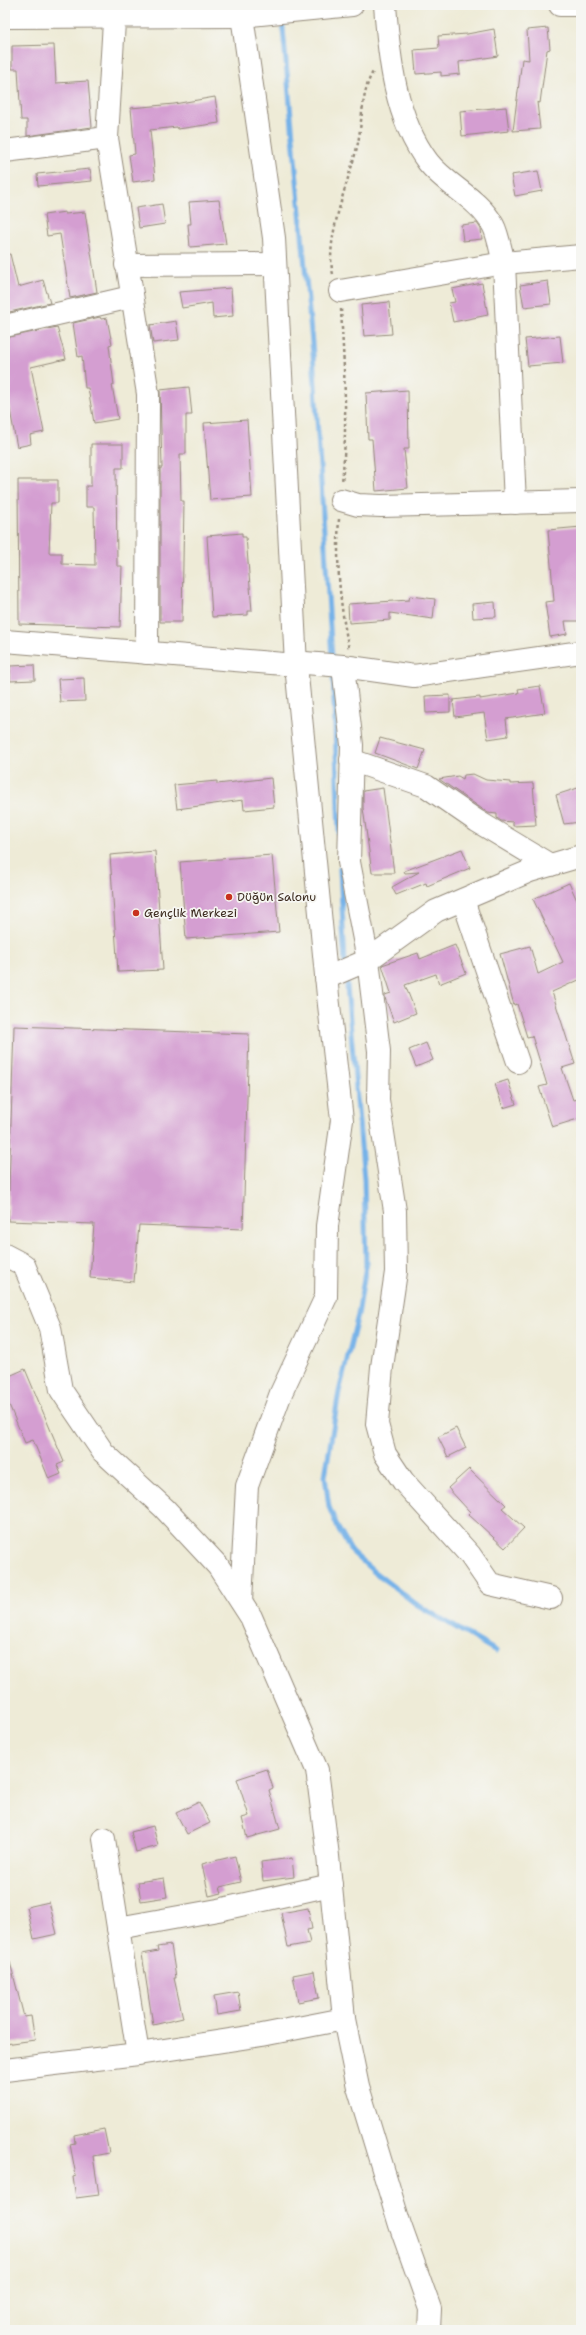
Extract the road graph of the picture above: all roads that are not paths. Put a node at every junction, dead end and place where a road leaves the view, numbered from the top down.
1 (352, 5) edge
2 (385, 5) edge
3 (560, 5) edge
4 (578, 5) edge
5 (303, 9) edge
6 (242, 10) edge
7 (115, 11) edge
8 (5, 17) edge
9 (107, 138) junction
10 (5, 151) edge
11 (581, 256) edge
12 (504, 263) junction
13 (275, 264) junction
14 (126, 265) junction
15 (340, 291) road end
16 (132, 297) junction
17 (5, 326) edge
18 (340, 500) road end
19 (581, 501) edge
20 (515, 503) junction
21 (5, 641) edge
22 (581, 652) edge
23 (147, 653) junction
24 (300, 664) junction
25 (347, 666) junction
26 (351, 760) junction
27 (580, 858) edge
28 (550, 865) junction
29 (463, 900) junction
30 (364, 962) junction
31 (332, 976) junction
32 (518, 1062) dead end
33 (5, 1255) edge
34 (551, 1598) dead end
35 (241, 1601) junction
36 (104, 1839) dead end
37 (331, 1885) junction
38 (118, 1928) junction
39 (344, 2019) junction
40 (138, 2054) junction
41 (5, 2070) edge
42 (429, 2330) edge

1 - 5 street
2 - 12 street
3 - 4 street
5 - 6 street
6 - 7 street
6 - 13 street
7 - 8 street
7 - 9 street
9 - 10 street
9 - 14 street
11 - 12 street
12 - 15 street
12 - 20 street
13 - 14 street
13 - 24 street
14 - 16 street
16 - 17 street
16 - 23 street
18 - 20 street
19 - 20 street
21 - 23 street
22 - 25 street
23 - 24 street
24 - 25 street
24 - 31 street
25 - 26 street
26 - 28 street
26 - 30 street
27 - 28 street
28 - 29 street
29 - 30 street
29 - 32 street
30 - 31 street
30 - 34 street
31 - 35 street
33 - 35 street
35 - 37 street
36 - 38 street
37 - 38 street
37 - 39 street
38 - 40 street
39 - 40 street
39 - 42 street
40 - 41 street

